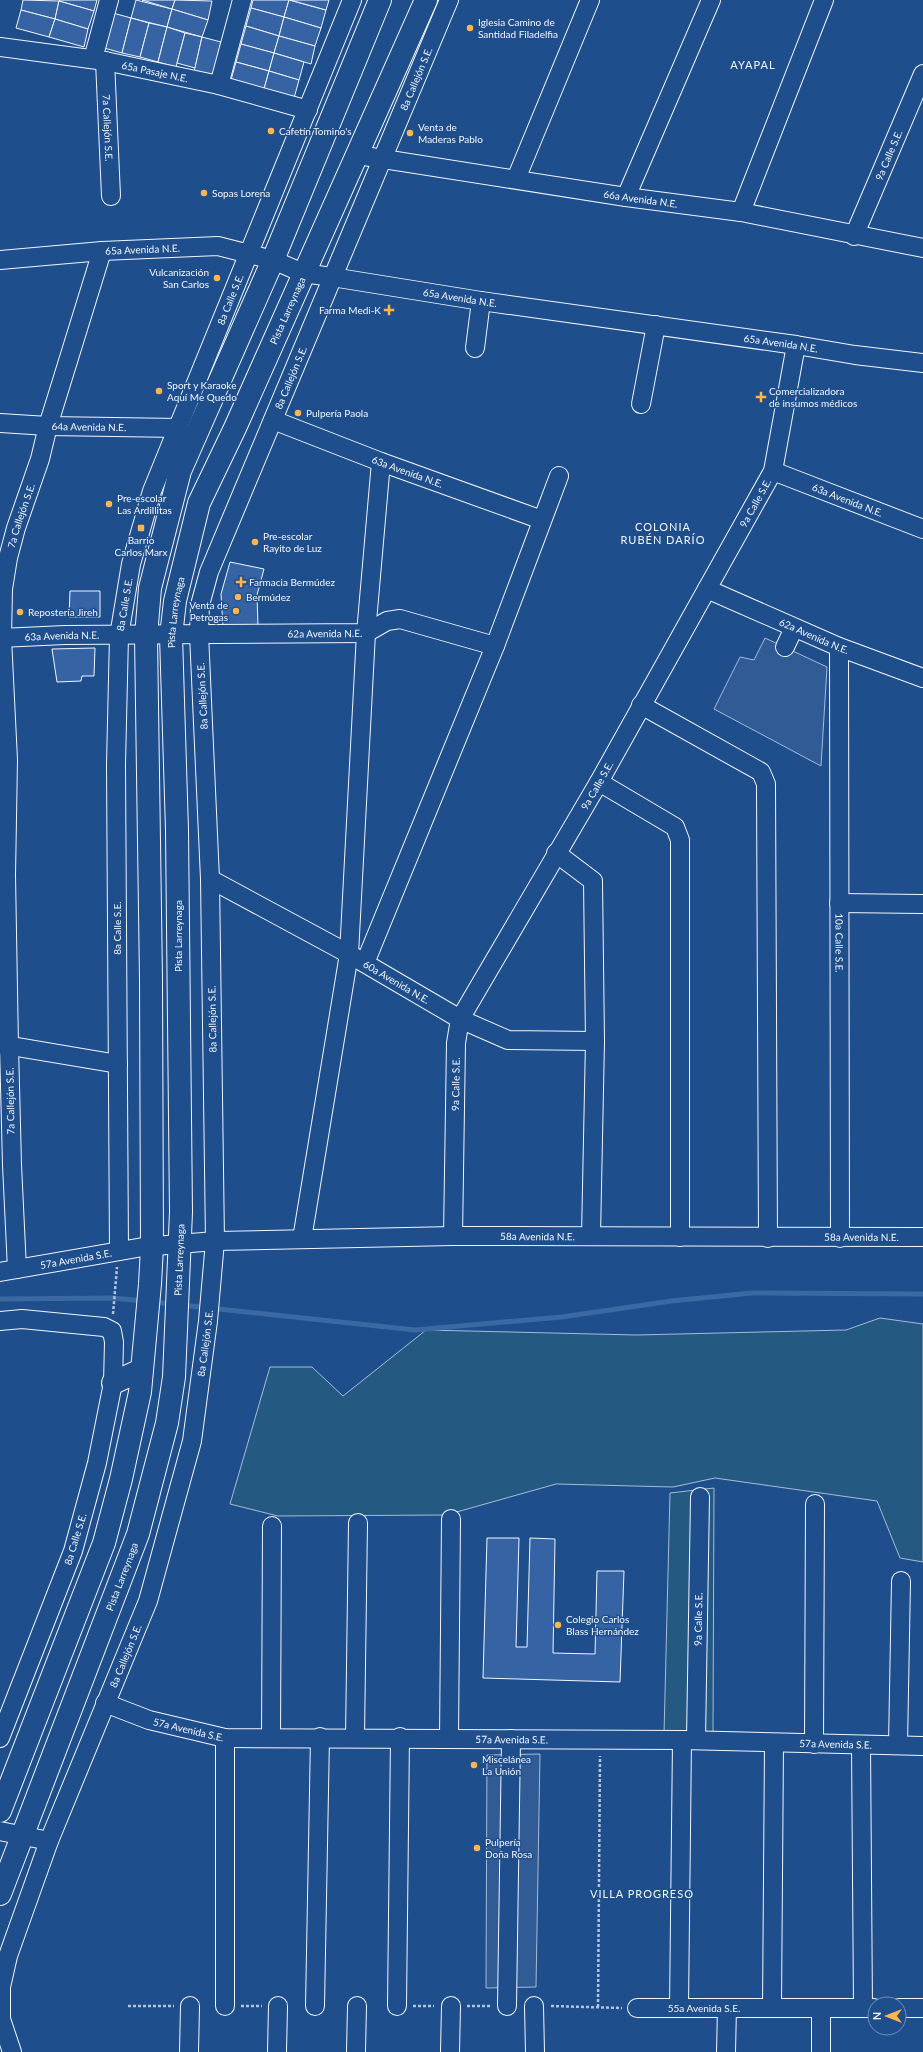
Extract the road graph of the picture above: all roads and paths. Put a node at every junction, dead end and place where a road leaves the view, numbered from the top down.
1 (109, 0) edge
2 (242, 0) edge
3 (352, 0) edge
4 (380, 0) edge
5 (426, 0) edge
6 (449, 0) edge
7 (590, 0) edge
8 (711, 0) edge
9 (824, 0) edge
10 (0, 47) edge
11 (99, 60) junction
12 (923, 74) edge
13 (219, 85) junction
14 (308, 110) junction
15 (916, 111) edge
16 (358, 155) junction
17 (383, 158) junction
18 (516, 179) junction
19 (111, 196) dead end
20 (626, 197) junction
21 (741, 212) junction
22 (854, 236) junction
23 (923, 248) edge
24 (102, 251) junction
25 (249, 252) junction
26 (0, 260) edge
27 (273, 260) junction
28 (303, 272) junction
29 (332, 277) junction
30 (481, 301) junction
31 (656, 325) junction
32 (796, 345) junction
33 (475, 348) dead end
34 (923, 363) edge
35 (641, 404) dead end
36 (273, 420) junction
37 (0, 423) edge
38 (48, 426) junction
39 (179, 428) junction
40 (381, 462) junction
41 (773, 471) junction
42 (559, 476) dead end
43 (542, 520) junction
44 (8, 528) edge
45 (923, 529) edge
46 (707, 589) junction
47 (794, 628) junction
48 (366, 633) junction
49 (199, 634) junction
50 (119, 636) junction
51 (146, 636) junction
52 (171, 636) junction
53 (1, 638) edge
54 (495, 646) junction
55 (785, 647) dead end
56 (839, 647) junction
57 (923, 678) edge
58 (641, 705) junction
59 (4, 760) edge
60 (599, 782) junction
61 (556, 853) junction
62 (3, 875) edge
63 (210, 879) junction
64 (838, 902) junction
65 (923, 904) edge
66 (349, 954) junction
67 (365, 963) junction
68 (460, 1019) junction
69 (595, 1041) junction
70 (4, 1045) edge
71 (118, 1064) junction
72 (6, 1164) edge
73 (453, 1236) junction
74 (592, 1236) junction
75 (302, 1238) junction
76 (680, 1238) junction
77 (768, 1238) junction
78 (840, 1238) junction
79 (923, 1238) edge
80 (214, 1241) junction
81 (180, 1244) junction
82 (152, 1247) junction
83 (119, 1251) junction
84 (9, 1270) edge
85 (116, 1281) dead end
86 (114, 1313) dead end
87 (0, 1321) edge
88 (142, 1370) junction
89 (113, 1383) junction
90 (700, 1497) dead end
91 (815, 1504) dead end
92 (451, 1519) dead end
93 (358, 1523) dead end
94 (272, 1526) dead end
95 (900, 1581) dead end
96 (105, 1703) junction
97 (0, 1738) edge
98 (225, 1738) junction
99 (271, 1738) junction
100 (320, 1738) junction
101 (355, 1738) junction
102 (400, 1738) junction
103 (449, 1738) junction
104 (511, 1738) junction
105 (600, 1739) junction
106 (689, 1740) junction
107 (774, 1742) junction
108 (814, 1744) junction
109 (861, 1745) junction
110 (898, 1746) junction
111 (923, 1746) edge
112 (0, 1811) edge
113 (0, 1831) edge
114 (22, 1836) junction
115 (50, 1841) junction
116 (0, 1894) edge
117 (869, 1996) edge
118 (190, 2006) dead end
119 (225, 2006) dead end
120 (278, 2006) dead end
121 (315, 2006) dead end
122 (357, 2006) dead end
123 (398, 2006) dead end
124 (451, 2006) dead end
125 (507, 2006) dead end
126 (534, 2006) joint
127 (598, 2007) junction
128 (637, 2008) joint
129 (679, 2008) junction
130 (727, 2008) junction
131 (772, 2008) junction
132 (822, 2008) junction
133 (867, 2008) edge
134 (907, 2008) edge
135 (923, 2008) edge
136 (12, 2052) edge
137 (189, 2052) edge
138 (277, 2052) edge
139 (356, 2052) edge
140 (450, 2052) edge
141 (535, 2052) edge
142 (726, 2052) edge
143 (821, 2052) edge

1 - 11 street, 7a Callejón S.E.
2 - 13 street
3 - 14 street, 8a Calle S.E.
4 - 27 main road
5 - 16 main road, Pista Larreynaga
6 - 17 street, 8a Callejón S.E.
7 - 18 street
8 - 20 street
9 - 21 street
10 - 11 street, 65a Pasaje N.E.
11 - 13 street, 65a Pasaje N.E.
11 - 19 street, 7a Callejón S.E.
12 - 15 street, 9a Calle S.E.
13 - 14 street, 65a Pasaje N.E.
14 - 25 street, 8a Calle S.E.
15 - 22 street, 9a Calle S.E.
16 - 17 street, 66a Avenida N.E.
16 - 28 main road, Pista Larreynaga
17 - 18 street, 66a Avenida N.E.
17 - 29 street, 8a Callejón S.E.
18 - 20 street, 66a Avenida N.E.
20 - 21 street, 66a Avenida N.E.
21 - 22 street, 66a Avenida N.E.
22 - 23 street, 66a Avenida N.E.
24 - 25 street, 65a Avenida N.E.
24 - 26 street, 65a Avenida N.E.
24 - 38 street, 7a Callejón S.E.
25 - 27 street, 65a Avenida N.E.
25 - 39 street, 8a Calle S.E.
27 - 28 street, 65a Avenida N.E.
27 - 51 main road
28 - 29 street, 65a Avenida N.E.
28 - 52 main road, Pista Larreynaga
29 - 30 street, 65a Avenida N.E.
29 - 36 street, 8a Callejón S.E.
30 - 31 street, 65a Avenida N.E.
30 - 33 street
31 - 32 street, 65a Avenida N.E.
31 - 35 street
32 - 34 street, 65a Avenida N.E.
32 - 41 street, 9a Calle S.E.
36 - 40 street, 63a Avenida N.E.
36 - 49 street, 8a Callejón S.E.
37 - 38 street, 64a Avenida N.E.
38 - 39 street, 64a Avenida N.E.
38 - 44 street, 7a Callejón S.E.
39 - 50 street, 8a Calle S.E.
40 - 43 street, 63a Avenida N.E.
40 - 48 street
41 - 45 street, 63a Avenida N.E.
41 - 46 street, 9a Calle S.E.
42 - 43 street
43 - 54 street
44 - 53 street, 7a Callejón S.E.
46 - 47 street, 62a Avenida N.E.
46 - 58 street, 9a Calle S.E.
47 - 55 street
47 - 56 street, 62a Avenida N.E.
48 - 49 street, 62a Avenida N.E.
48 - 54 street, 62a Avenida N.E.
48 - 66 street
49 - 52 street, 62a Avenida N.E.
49 - 63 street, 8a Callejón S.E.
50 - 51 street, 63a Avenida N.E.
50 - 53 street, 63a Avenida N.E.
50 - 71 street, 8a Calle S.E.
51 - 52 street, 63a Avenida N.E.
51 - 82 main road
52 - 81 main road, Pista Larreynaga
53 - 59 street, 7a Callejón S.E.
54 - 67 street
56 - 57 street, 62a Avenida N.E.
56 - 64 street, 10a Calle S.E.
58 - 60 street, 9a Calle S.E.
58 - 77 street
59 - 62 street, 7a Callejón S.E.
60 - 61 street, 9a Calle S.E.
60 - 76 street
61 - 68 street, 9a Calle S.E.
61 - 69 street
62 - 70 street, 7a Callejón S.E.
63 - 66 street, 60a Avenida N.E.
63 - 80 street, 8a Callejón S.E.
64 - 65 street
64 - 78 street, 10a Calle S.E.
66 - 67 street, 60a Avenida N.E.
66 - 75 street
67 - 68 street, 60a Avenida N.E.
68 - 69 street, 60a Avenida N.E.
68 - 73 street, 9a Calle S.E.
69 - 74 street
70 - 71 street
70 - 72 street, 7a Callejón S.E.
71 - 83 street, 8a Calle S.E.
72 - 84 street, 7a Callejón S.E.
73 - 74 street, 58a Avenida N.E.
73 - 75 street, 58a Avenida N.E.
74 - 76 street, 58a Avenida N.E.
75 - 80 street, 58a Avenida N.E.
76 - 77 street, 58a Avenida N.E.
77 - 78 street, 58a Avenida N.E.
78 - 79 street, 58a Avenida N.E.
80 - 81 street, 58a Avenida N.E.
80 - 96 street, 8a Callejón S.E.
81 - 82 street, 58a Avenida N.E.
81 - 114 main road, Pista Larreynaga
82 - 83 street, 57a Avenida S.E.
82 - 88 main road
83 - 84 street, 57a Avenida S.E.
85 - 86 path
87 - 89 street, 8a Calle S.E.
88 - 89 main road
88 - 112 main road
89 - 97 street, 8a Calle S.E.
90 - 106 street, 9a Calle S.E.
91 - 108 street
92 - 103 street
93 - 101 street
94 - 99 street
95 - 110 street
96 - 98 street, 57a Avenida S.E.
96 - 115 street, 8a Callejón S.E.
98 - 99 street, 57a Avenida S.E.
98 - 119 street
99 - 100 street, 57a Avenida S.E.
100 - 101 street, 57a Avenida S.E.
100 - 121 street
101 - 102 street, 57a Avenida S.E.
102 - 103 street, 57a Avenida S.E.
102 - 123 street
103 - 104 street, 57a Avenida S.E.
104 - 105 street, 57a Avenida S.E.
104 - 125 street
105 - 106 street, 57a Avenida S.E.
105 - 127 path
106 - 107 street, 57a Avenida S.E.
106 - 129 street, 9a Calle S.E.
107 - 108 street, 57a Avenida S.E.
107 - 131 street
108 - 109 street, 57a Avenida S.E.
109 - 110 street, 57a Avenida S.E.
109 - 117 street
110 - 111 street, 57a Avenida S.E.
113 - 114 street
114 - 115 street
114 - 116 main road, Pista Larreynaga
115 - 136 street, 8a Callejón S.E.
118 - 137 street
120 - 138 street
122 - 139 street
124 - 140 street
126 - 127 path
126 - 141 street
127 - 128 path
128 - 129 street, 55a Avenida S.E.
129 - 130 street, 55a Avenida S.E.
130 - 131 street, 55a Avenida S.E.
130 - 142 street
131 - 132 street, 55a Avenida S.E.
132 - 133 street, 55a Avenida S.E.
132 - 143 street
134 - 135 street

